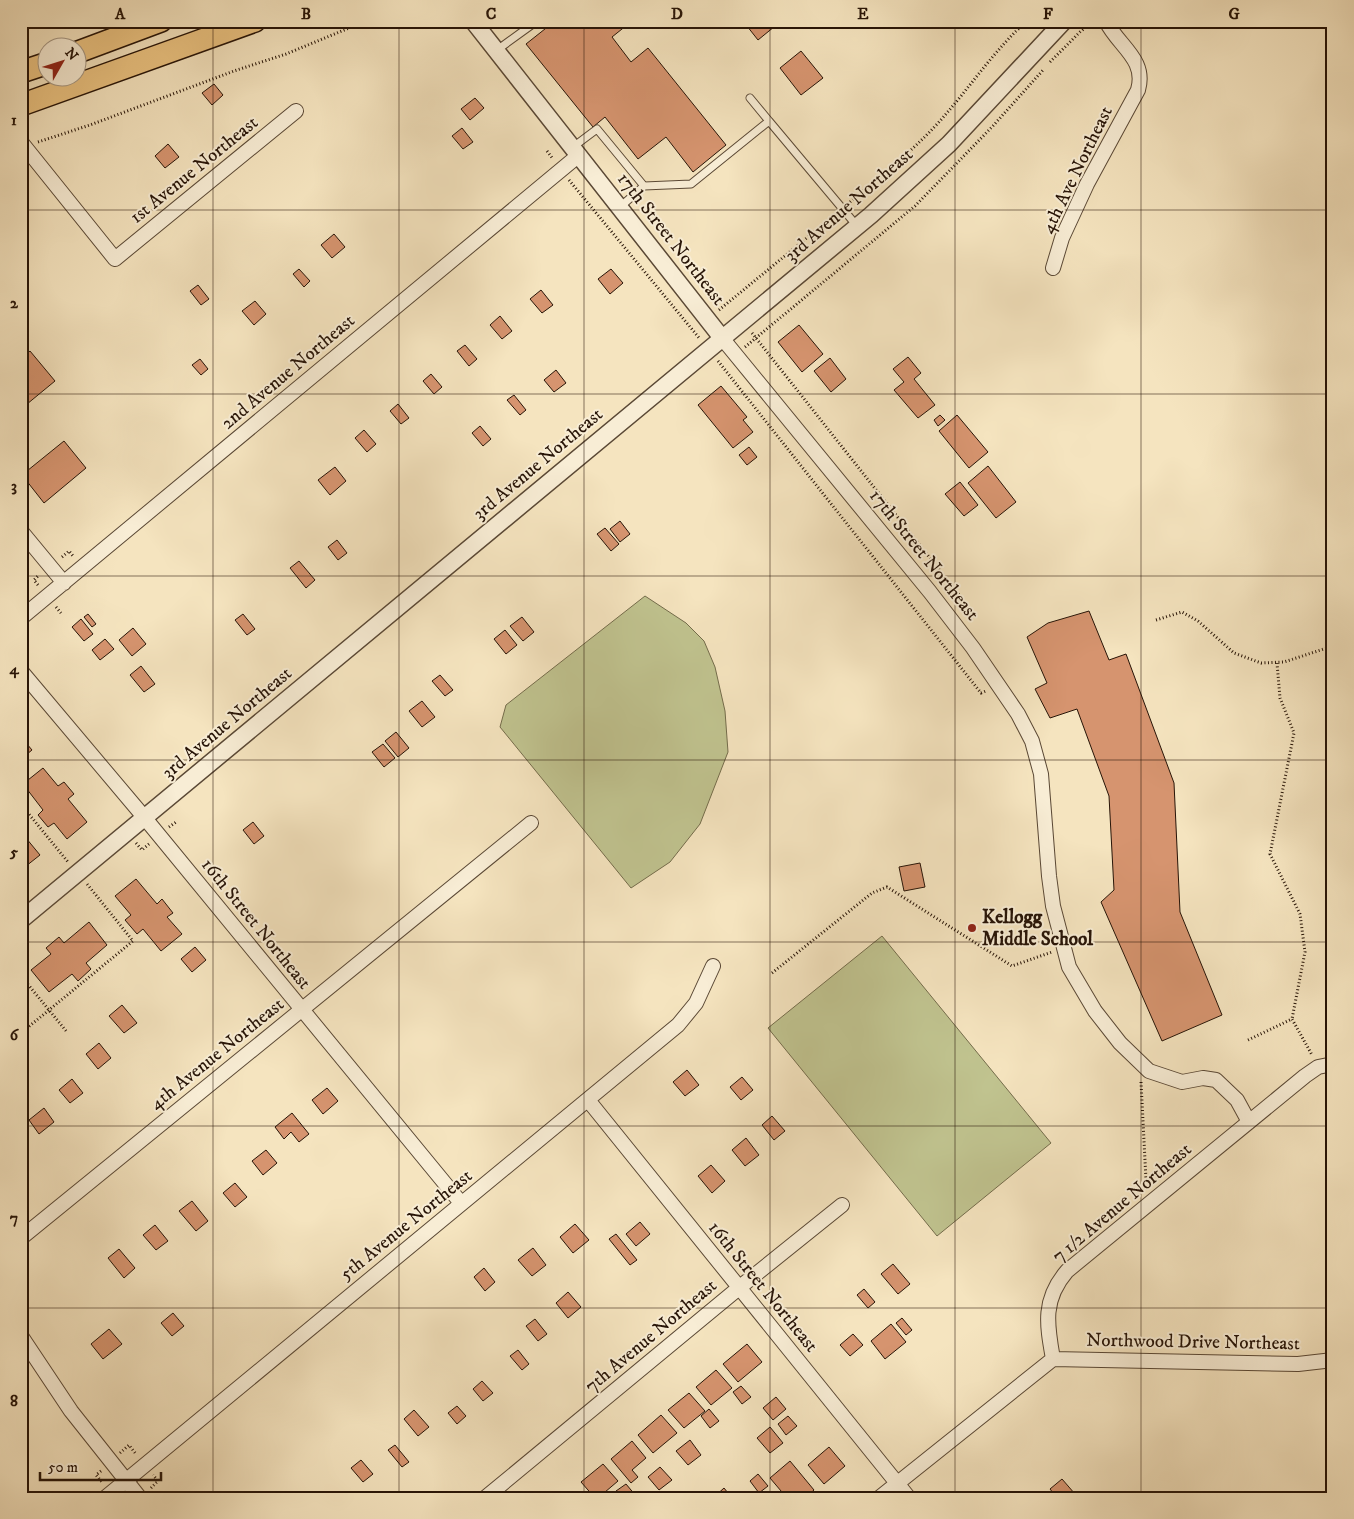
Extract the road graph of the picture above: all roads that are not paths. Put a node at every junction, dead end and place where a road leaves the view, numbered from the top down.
1 (161, 21) edge
2 (255, 21) edge
3 (473, 21) edge
4 (537, 21) edge
5 (1064, 21) edge
6 (1106, 21) edge
7 (88, 48) edge
8 (497, 50) junction
9 (38, 66) edge
10 (21, 72) edge
11 (750, 98) dead end
12 (21, 105) edge
13 (296, 110) dead end
14 (769, 121) junction
15 (23, 144) edge
16 (576, 151) junction
17 (644, 186) junction
18 (620, 208) junction
19 (858, 226) junction
20 (1053, 268) dead end
21 (722, 338) junction
22 (21, 531) edge
23 (64, 583) junction
24 (21, 618) edge
25 (21, 671) edge
26 (144, 818) junction
27 (530, 824) dead end
28 (21, 920) edge
29 (714, 966) dead end
30 (302, 1010) junction
31 (1333, 1064) edge
32 (588, 1100) junction
33 (1249, 1122) junction
34 (461, 1203) junction
35 (842, 1205) dead end
36 (21, 1238) edge
37 (740, 1287) junction
38 (21, 1336) edge
39 (1053, 1359) junction
40 (1333, 1360) edge
41 (126, 1480) junction
42 (897, 1483) junction
43 (105, 1498) edge
44 (140, 1498) edge
45 (485, 1498) edge
46 (879, 1498) edge
47 (909, 1498) edge

1 - 7 main road
2 - 12 main road
3 - 8 street, 17th Street Northeast
4 - 8 lane
5 - 19 street, 3rd Avenue Northeast
6 - 20 street, 4th Ave Northeast
8 - 16 street, 17th Street Northeast
9 - 10 main road
11 - 14 lane
13 - 15 street, 1st Avenue Northeast
14 - 17 lane
14 - 19 lane
16 - 17 lane
16 - 18 street, 17th Street Northeast
16 - 23 street, 2nd Avenue Northeast
17 - 18 lane
18 - 21 street, 17th Street Northeast
19 - 21 street, 3rd Avenue Northeast
21 - 26 street, 3rd Avenue Northeast
21 - 33 street, 17th Street Northeast
22 - 23 street
23 - 24 street, 2nd Avenue Northeast
25 - 26 street, 16th Street Northeast
26 - 28 street, 3rd Avenue Northeast
26 - 30 street, 16th Street Northeast
27 - 30 street, 4th Avenue Northeast
29 - 32 street, 5th Avenue Northeast
30 - 34 street, 16th Street Northeast
30 - 36 street, 4th Avenue Northeast
31 - 33 street, 7 1/2 Avenue Northeast
32 - 34 street, 5th Avenue Northeast
32 - 37 street, 16th Street Northeast
33 - 39 street, 7 1/2 Avenue Northeast
34 - 41 street, 5th Avenue Northeast
35 - 37 street, 7th Avenue Northeast
37 - 42 street, 16th Street Northeast
37 - 45 street, 7th Avenue Northeast
38 - 41 street
39 - 40 street, Northwood Drive Northeast
39 - 42 street
41 - 43 street, 5th Avenue Northeast
41 - 44 street
42 - 46 street
42 - 47 street, 16th Street Northeast

